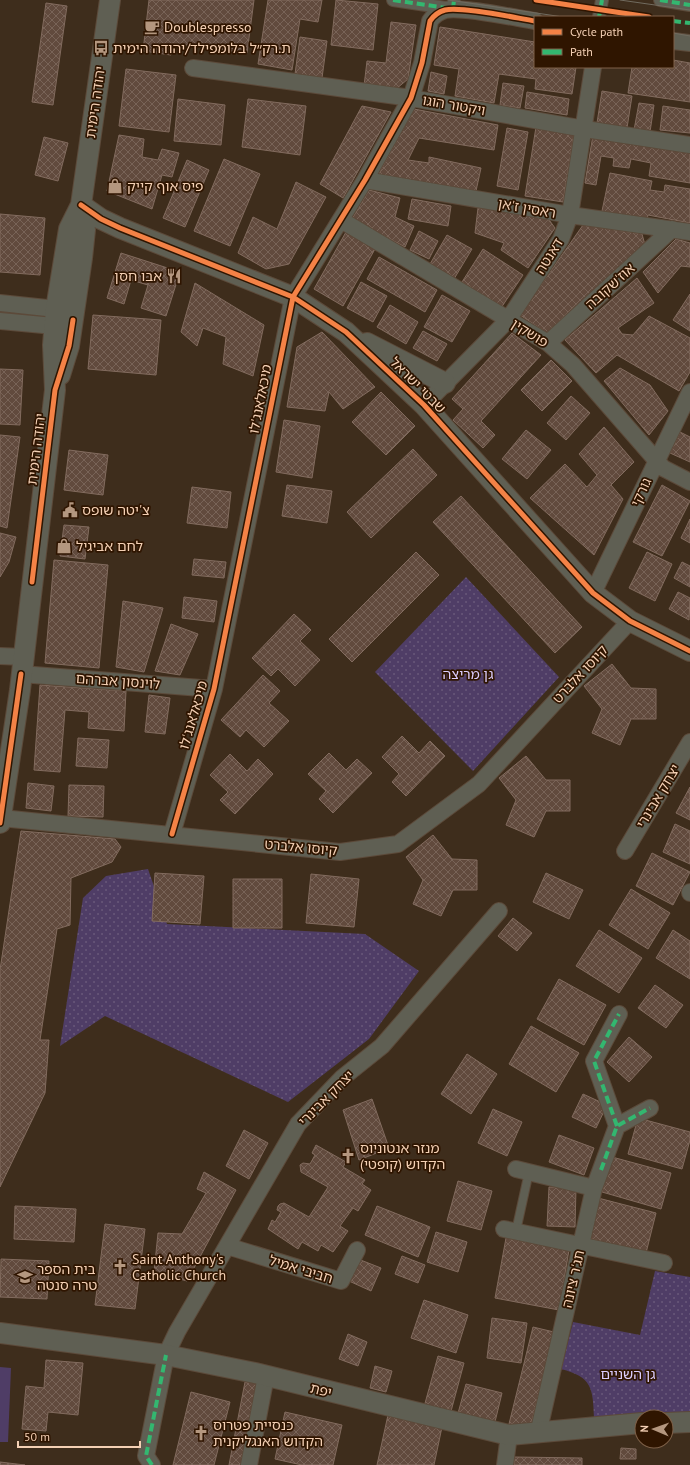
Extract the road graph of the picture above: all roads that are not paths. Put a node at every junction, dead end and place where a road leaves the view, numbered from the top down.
1 (110, 0) edge
2 (393, 0) edge
3 (602, 0) edge
4 (660, 0) edge
5 (453, 4) edge
6 (690, 5) edge
7 (599, 16) edge
8 (534, 21) edge
9 (674, 41) edge
10 (690, 43) edge
11 (193, 68) dead end
12 (593, 68) edge
13 (411, 98) junction
14 (584, 129) junction
15 (690, 145) edge
16 (365, 180) junction
17 (81, 204) junction
18 (570, 215) junction
19 (341, 220) junction
20 (120, 228) junction
21 (672, 229) junction
22 (690, 232) edge
23 (82, 258) junction
24 (293, 297) junction
25 (0, 303) edge
26 (55, 317) junction
27 (73, 320) junction
28 (508, 320) junction
29 (0, 321) edge
30 (346, 332) junction
31 (548, 343) junction
32 (445, 383) junction
33 (55, 390) junction
34 (690, 392) edge
35 (424, 405) junction
36 (656, 460) junction
37 (690, 482) edge
38 (593, 593) junction
39 (630, 621) junction
40 (690, 651) edge
41 (0, 656) edge
42 (22, 666) junction
43 (214, 688) junction
44 (690, 742) edge
45 (0, 820) edge
46 (172, 834) junction
47 (625, 851) dead end
48 (499, 911) dead end
49 (620, 1014) dead end
50 (650, 1108) dead end
51 (617, 1126) junction
52 (522, 1170) joint
53 (594, 1188) junction
54 (510, 1230) joint
55 (581, 1245) junction
56 (227, 1246) junction
57 (357, 1250) dead end
58 (664, 1264) dead end
59 (0, 1333) edge
60 (166, 1355) junction
61 (266, 1376) junction
62 (690, 1422) edge
63 (674, 1423) edge
64 (634, 1424) edge
65 (538, 1434) junction
66 (509, 1435) junction
67 (152, 1465) edge
68 (249, 1465) edge
69 (505, 1465) edge

1 - 17 street, יהודה הימית
2 - 5 street
3 - 7 street
4 - 6 street
5 - 8 street
5 - 13 street, מיכאלאנג'לו
9 - 10 street
11 - 13 street, ויקטור הוגו
12 - 14 street, דאנטה
13 - 14 street, ויקטור הוגו
13 - 16 street, מיכאלאנג'לו
14 - 15 street, ויקטור הוגו
14 - 18 street, דאנטה
16 - 18 street, ראסין ז'אן
16 - 19 street, מיכאלאנג'לו
17 - 20 street, שבטי ישראל
17 - 23 street, יהודה הימית
17 - 26 street, יהודה הימית
18 - 21 street, ראסין ז'אן
18 - 28 street, דאנטה
19 - 24 street, מיכאלאנג'לו
19 - 28 street, פושקין
20 - 23 street
20 - 24 street, שבטי ישראל
21 - 22 street, ראסין ז'אן
21 - 31 street, אוז'שקובה
23 - 27 street, יהודה הימית
24 - 30 street, שבטי ישראל
24 - 43 street, מיכאלאנג'לו
25 - 26 street
26 - 27 street
26 - 29 street
26 - 33 street, יהודה הימית
27 - 33 street, יהודה הימית
28 - 31 street, פושקין
28 - 32 street, דאנטה
30 - 32 street
30 - 35 street, שבטי ישראל
31 - 36 street, פושקין
32 - 35 street, דאנטה
33 - 42 street, יהודה הימית
34 - 36 street, גורקי
35 - 38 street, שבטי ישראל
36 - 37 street, פושקין
36 - 38 street, גורקי
38 - 39 street, שבטי ישראל
39 - 40 street, שבטי ישראל
39 - 46 street, קיוסו אלברט
41 - 42 street, לוינסון אברהם
42 - 43 street, לוינסון אברהם
42 - 45 street, יהודה הימית
43 - 46 street, מיכאלאנג'לו
44 - 47 street, יצחק אבינרי
45 - 46 street, קיוסו אלברט
48 - 56 street, יצחק אבינרי
49 - 51 street
50 - 51 street
51 - 53 street, תג'ר ציונה
52 - 53 street
52 - 54 lane
53 - 55 street, תג'ר ציונה
54 - 55 street
55 - 58 street
55 - 65 street, תג'ר ציונה
56 - 57 street, חביבי אמיל
56 - 60 street, יצחק אבינרי
59 - 60 street, יפת
60 - 61 street, יפת
60 - 67 street, יצחק אבינרי
61 - 66 street, יפת
61 - 68 street
62 - 63 street
64 - 65 street, יפת
65 - 66 street, יפת
66 - 69 street

